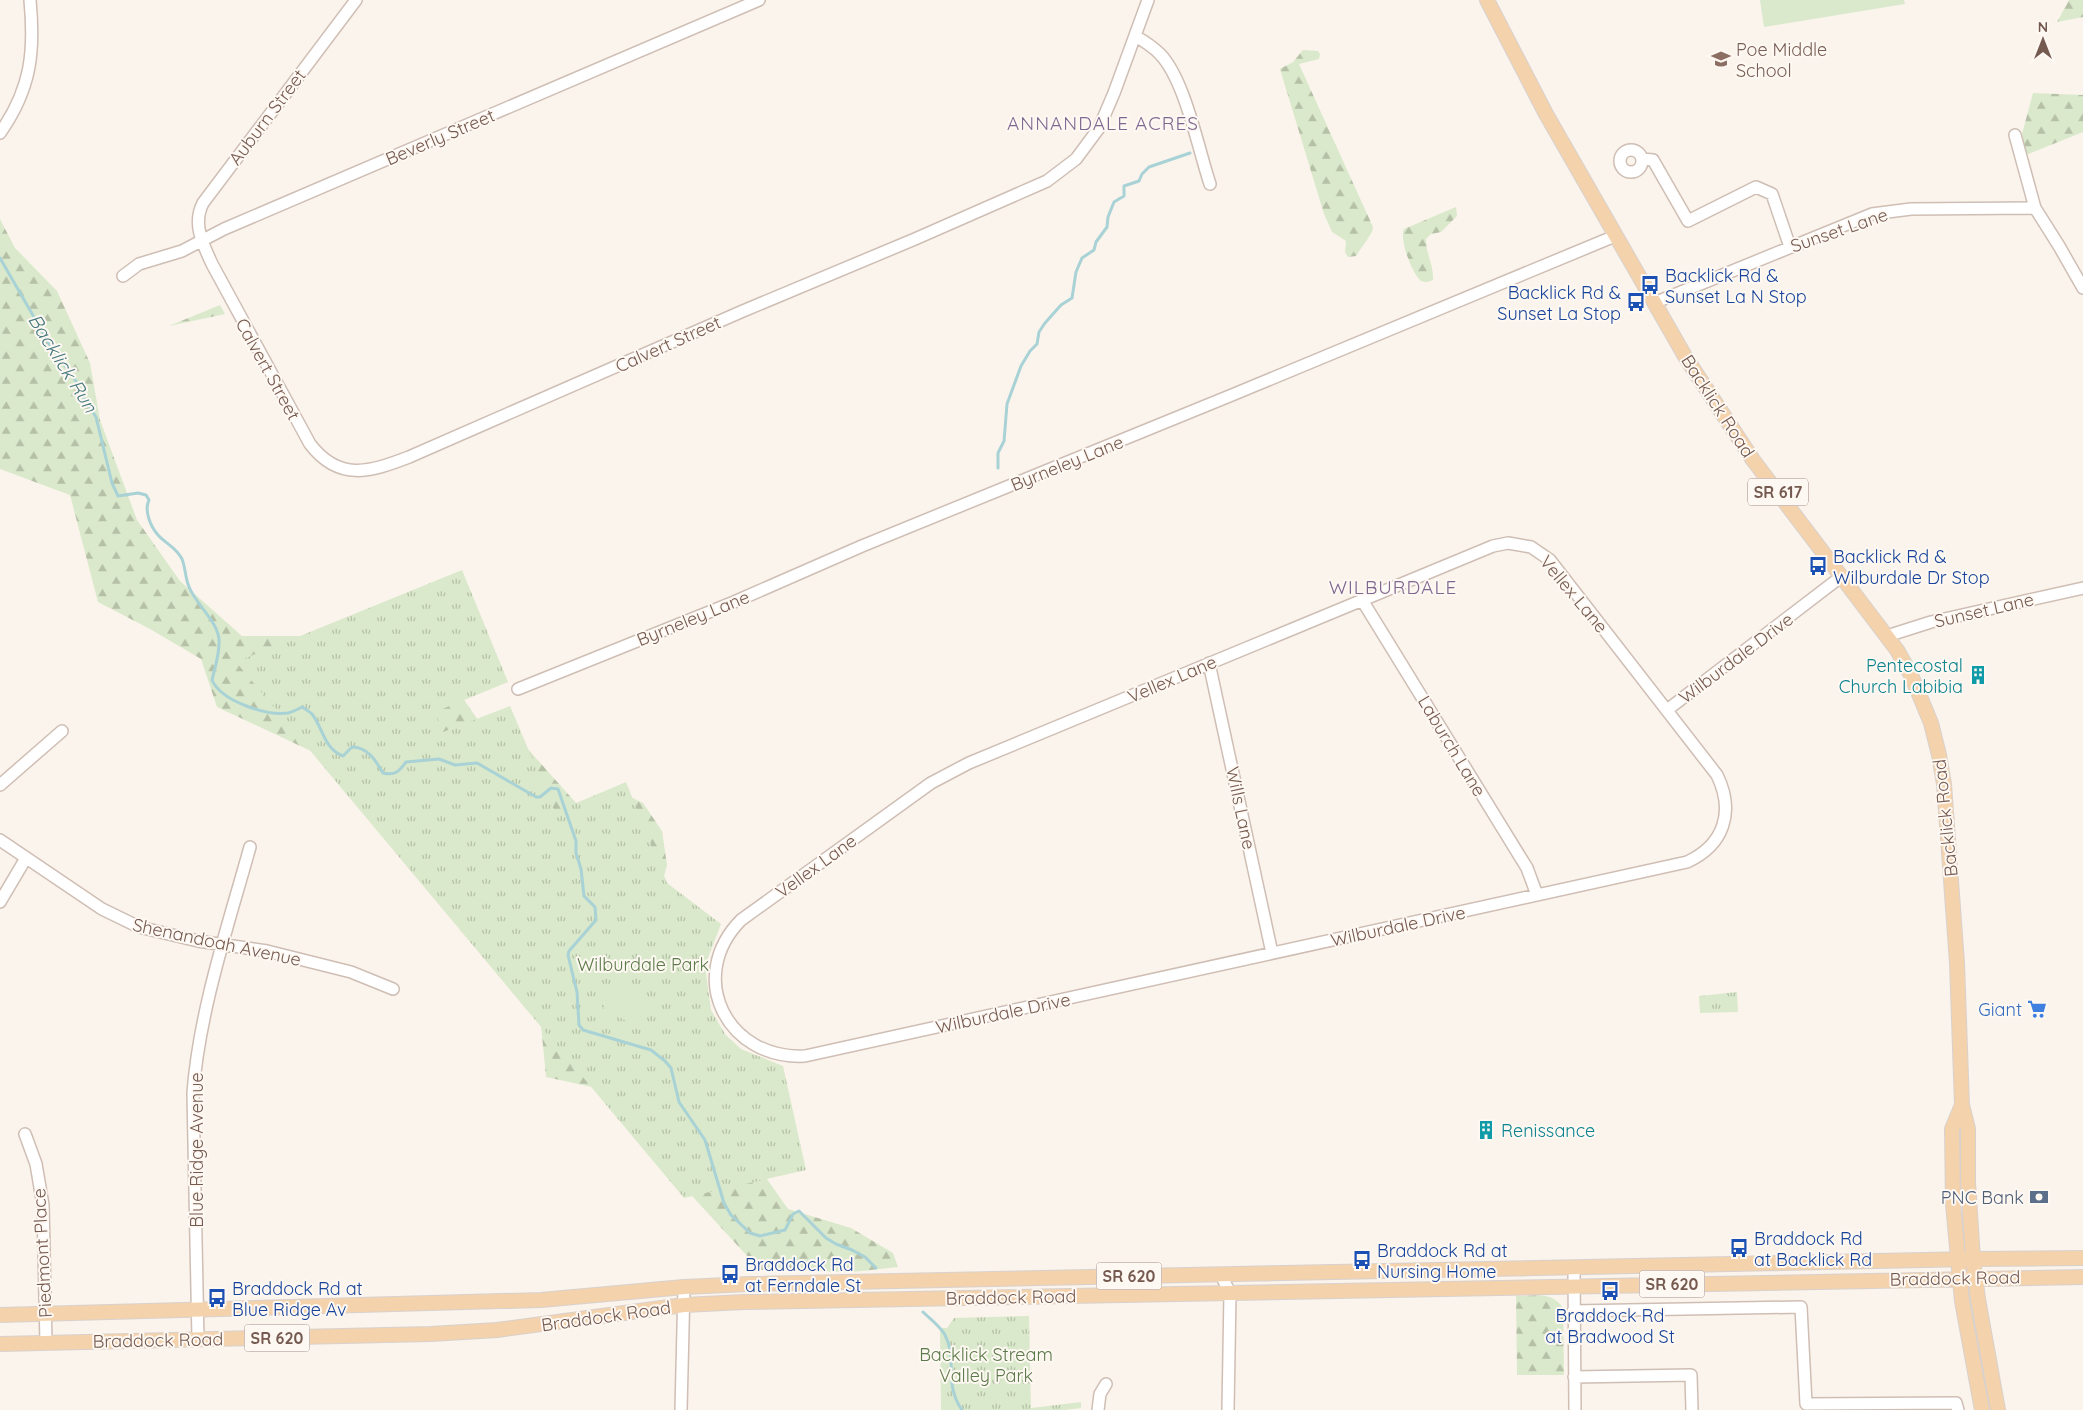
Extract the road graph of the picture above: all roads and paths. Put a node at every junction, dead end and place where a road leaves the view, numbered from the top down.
1 (30, 0) edge
2 (356, 0) edge
3 (759, 0) edge
4 (1148, 0) edge
5 (1487, 0) edge
6 (1135, 36) junction
7 (0, 133) edge
8 (2015, 134) dead end
9 (1642, 159) dead end
10 (1210, 184) dead end
11 (2035, 208) junction
12 (1615, 236) junction
13 (202, 240) junction
14 (1790, 247) junction
15 (122, 276) dead end
16 (2083, 288) edge
17 (1654, 303) junction
18 (1842, 576) junction
19 (2083, 588) edge
20 (1362, 600) junction
21 (1887, 636) junction
22 (1209, 663) junction
23 (518, 689) dead end
24 (1667, 710) junction
25 (62, 730) dead end
26 (0, 785) edge
27 (0, 840) edge
28 (250, 847) dead end
29 (26, 858) junction
30 (1537, 895) junction
31 (0, 902) edge
32 (223, 943) junction
33 (1272, 953) junction
34 (393, 989) dead end
35 (724, 1014) joint
36 (1962, 1105) junction
37 (25, 1134) dead end
38 (2083, 1258) edge
39 (1958, 1259) junction
40 (1973, 1259) junction
41 (1574, 1268) junction
42 (1221, 1274) junction
43 (2083, 1277) edge
44 (1960, 1278) junction
45 (1975, 1278) junction
46 (1574, 1286) junction
47 (684, 1287) junction
48 (1230, 1293) junction
49 (684, 1305) junction
50 (198, 1310) junction
51 (1573, 1311) junction
52 (46, 1314) junction
53 (0, 1315) edge
54 (198, 1339) junction
55 (46, 1343) junction
56 (0, 1344) edge
57 (1574, 1377) junction
58 (1106, 1384) dead end
59 (681, 1410) edge
60 (1098, 1410) edge
61 (1228, 1410) edge
62 (1575, 1410) edge
63 (1692, 1410) edge
64 (1958, 1410) edge
65 (1982, 1410) edge
66 (1998, 1410) edge

1 - 7 street
2 - 13 street, Auburn Street
3 - 13 street, Beverly Street
4 - 6 street, Calvert Street
5 - 12 main road, Backlick Road / SR 617
6 - 10 street
6 - 13 street, Calvert Street
8 - 11 street
9 - 14 street
11 - 14 street, Sunset Lane
11 - 16 street
12 - 17 main road, Backlick Road / SR 617
12 - 23 street, Byrneley Lane
13 - 15 street, Beverly Street
14 - 17 street, Sunset Lane
17 - 18 main road, Backlick Road / SR 617
18 - 21 main road, Backlick Road / SR 617
18 - 24 street, Wilburdale Drive
19 - 21 street, Sunset Lane
20 - 22 street, Vellex Lane
20 - 24 street, Vellex Lane
20 - 30 street, Laburch Lane
21 - 36 main road, Backlick Road / SR 617
22 - 33 street, Wills Lane
22 - 35 street, Vellex Lane
24 - 30 street, Wilburdale Drive
25 - 26 street
27 - 29 street, Shenandoah Avenue
28 - 32 street, Blue Ridge Avenue
29 - 31 street
29 - 32 street, Shenandoah Avenue
30 - 33 street, Wilburdale Drive
32 - 34 street, Shenandoah Avenue
32 - 50 street, Blue Ridge Avenue
33 - 35 street, Wilburdale Drive
36 - 39 main road, Backlick Road / SR 617
36 - 40 main road, Backlick Road / SR 617
37 - 52 street, Piedmont Place
38 - 40 main road, Braddock Road / SR 620
39 - 40 main road, Braddock Road / SR 620
39 - 41 main road, Braddock Road / SR 620
39 - 44 main road, Backlick Road / SR 617
40 - 45 main road, Backlick Road / SR 617
41 - 42 main road, Braddock Road / SR 620
41 - 46 street
42 - 47 main road, Braddock Road / SR 620
42 - 48 street
43 - 45 main road, Braddock Road / SR 620
44 - 45 main road, Braddock Road / SR 620
44 - 46 main road, Braddock Road / SR 620
44 - 65 main road, Backlick Road / SR 617
45 - 66 main road, Backlick Road / SR 617
46 - 48 main road, Braddock Road / SR 620
46 - 51 street
47 - 49 street
47 - 50 main road, Braddock Road / SR 620
48 - 49 main road, Braddock Road / SR 620
48 - 61 street
49 - 54 main road, Braddock Road / SR 620
49 - 59 street
50 - 52 main road, Braddock Road / SR 620
50 - 54 street, Blue Ridge Avenue
51 - 57 street
51 - 64 street
52 - 53 main road, Braddock Road / SR 620
52 - 55 street, Piedmont Place
54 - 55 main road, Braddock Road / SR 620
55 - 56 main road, Braddock Road / SR 620
57 - 62 street
57 - 63 street
58 - 60 street

